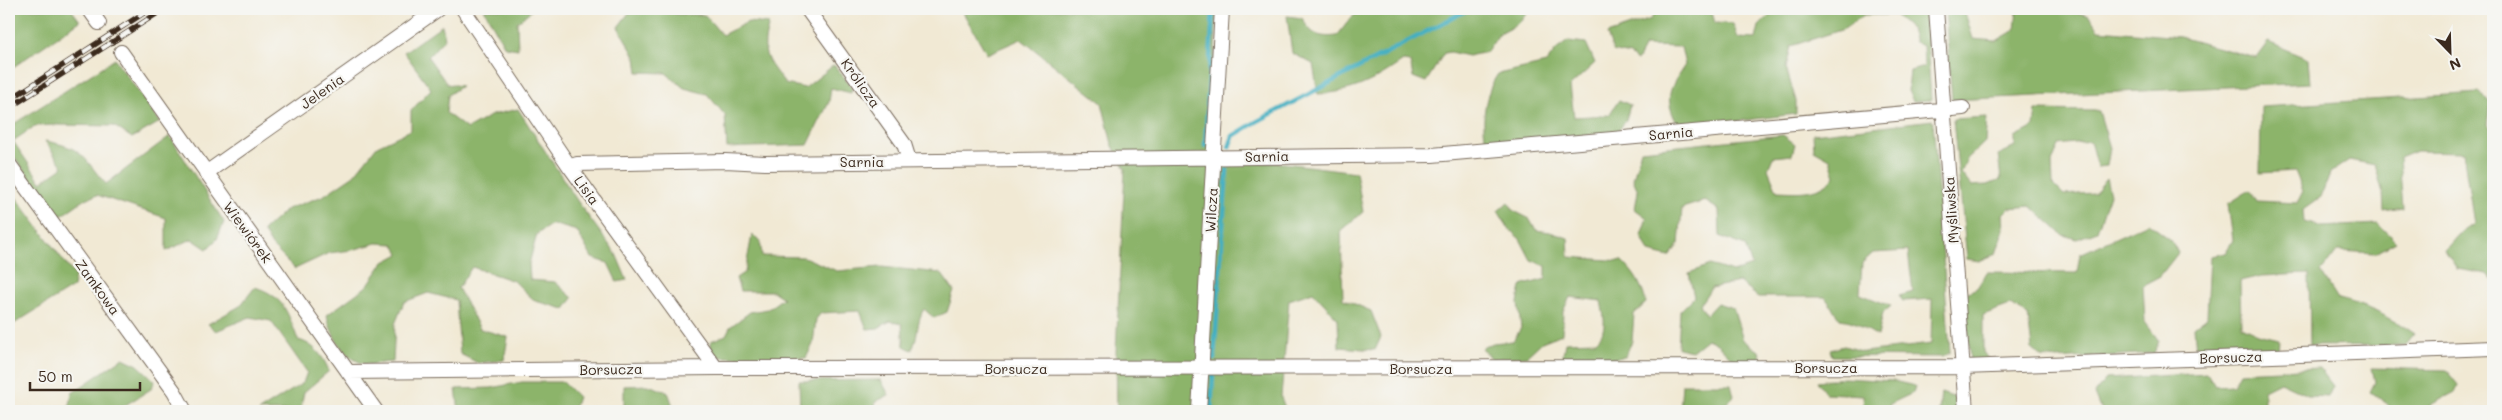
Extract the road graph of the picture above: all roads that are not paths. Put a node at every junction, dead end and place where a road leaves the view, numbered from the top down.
1 (89, 9) edge
2 (438, 9) edge
3 (463, 9) edge
4 (807, 9) edge
5 (1222, 9) edge
6 (1936, 9) edge
7 (99, 23) dead end
8 (121, 52) dead end
9 (1963, 108) dead end
10 (1944, 109) junction
11 (1214, 157) junction
12 (909, 160) junction
13 (9, 164) edge
14 (570, 167) junction
15 (206, 173) junction
16 (2493, 348) edge
17 (1963, 367) junction
18 (716, 368) junction
19 (1202, 368) junction
20 (348, 372) junction
21 (185, 411) edge
22 (376, 411) edge
23 (1199, 411) edge
24 (1966, 411) edge

1 - 7 street
2 - 15 street, Jelenia
3 - 14 street, Lisia
4 - 12 street, Królicza
5 - 11 street, Wilcza
6 - 10 street, Myśliwska
8 - 15 street, Wiewiórek
9 - 10 street, Sarnia
10 - 11 street, Sarnia
10 - 17 street, Myśliwska
11 - 12 street, Sarnia
11 - 19 street, Wilcza
12 - 14 street, Sarnia
13 - 21 street, Zamkowa
14 - 18 street, Lisia
15 - 20 street, Wiewiórek
16 - 17 street, Borsucza
17 - 19 street, Borsucza
17 - 24 street, Myśliwska
18 - 19 street, Borsucza
18 - 20 street, Borsucza
19 - 23 street, Wilcza
20 - 22 street, Wiewiórek

